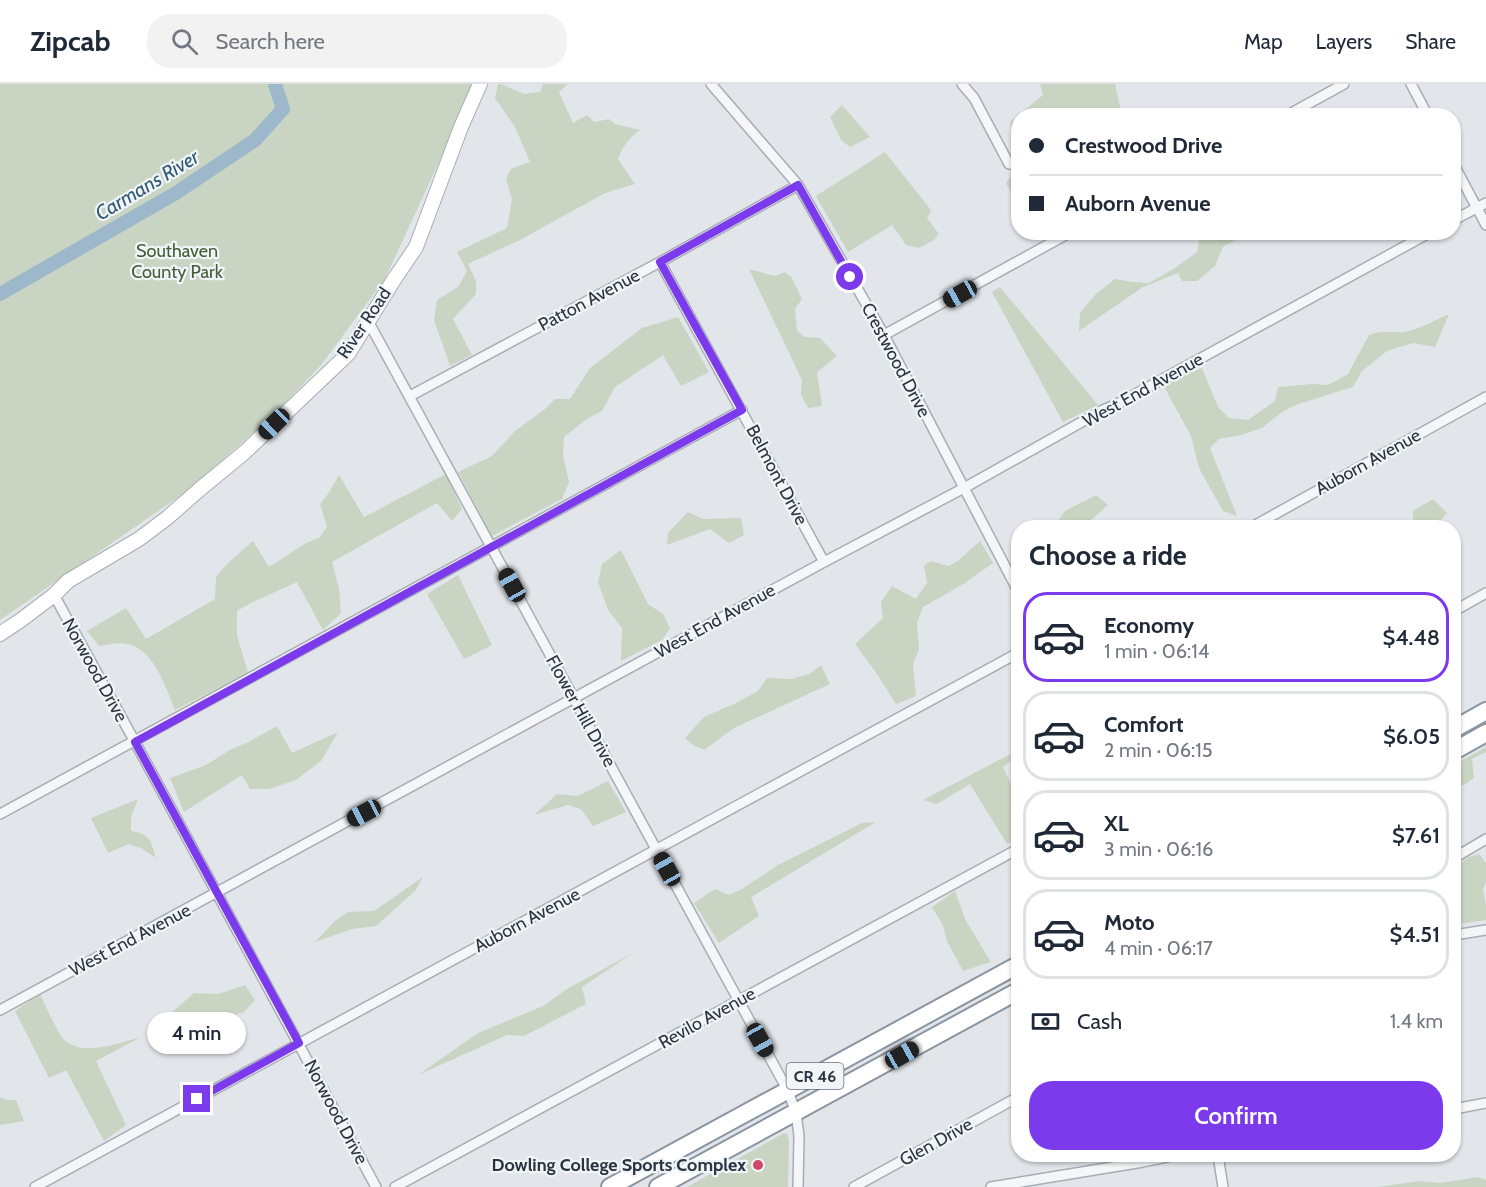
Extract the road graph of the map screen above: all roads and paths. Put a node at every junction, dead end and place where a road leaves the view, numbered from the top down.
1 (480, 84) edge
2 (962, 84) edge
3 (1344, 84) edge
4 (1411, 84) edge
5 (713, 85) edge
6 (1300, 108) edge
7 (1424, 108) edge
8 (1009, 164) dead end
9 (1461, 179) edge
10 (798, 185) junction
11 (1486, 202) edge
12 (1476, 208) junction
13 (1461, 216) edge
14 (1486, 225) edge
15 (1056, 240) edge
16 (1416, 240) edge
17 (660, 262) junction
18 (368, 321) junction
19 (884, 335) junction
20 (410, 396) junction
21 (1486, 397) edge
22 (742, 410) junction
23 (964, 488) junction
24 (1264, 520) edge
25 (491, 547) junction
26 (824, 562) junction
27 (1011, 578) edge
28 (1486, 593) edge
29 (54, 595) junction
30 (1461, 607) edge
31 (0, 634) edge
32 (1011, 657) edge
33 (574, 699) junction
34 (1486, 711) edge
35 (1461, 725) edge
36 (1486, 733) edge
37 (135, 742) junction
38 (1461, 747) edge
39 (0, 814) edge
40 (1486, 839) edge
41 (656, 850) junction
42 (1011, 853) edge
43 (1461, 854) edge
44 (217, 893) junction
45 (1486, 930) edge
46 (1461, 934) edge
47 (1011, 969) edge
48 (1011, 994) edge
49 (739, 1000) junction
50 (0, 1010) edge
51 (299, 1043) junction
52 (1011, 1101) edge
53 (792, 1102) junction
54 (1486, 1103) edge
55 (1461, 1108) edge
56 (678, 1150) junction
57 (1143, 1162) edge
58 (1219, 1162) edge
59 (688, 1170) junction
60 (35, 1187) edge
61 (376, 1187) edge
62 (395, 1187) edge
63 (610, 1187) edge
64 (627, 1187) edge
65 (658, 1187) edge
66 (674, 1187) edge
67 (798, 1187) edge
68 (854, 1187) edge
69 (991, 1187) edge
70 (1223, 1187) edge

1 - 18 street, River Road
2 - 8 street
3 - 6 street
4 - 7 street
5 - 10 street, Crestwood Drive
9 - 12 street
10 - 17 street, Patton Avenue
10 - 19 street, Crestwood Drive
11 - 12 street
12 - 13 street
12 - 14 street
15 - 19 street
16 - 23 street, West End Avenue
17 - 20 street, Patton Avenue
17 - 22 street, Belmont Drive
18 - 20 street, Flower Hill Drive
18 - 29 street, River Road
19 - 23 street, Crestwood Drive
20 - 25 street, Flower Hill Drive
21 - 24 street, Auborn Avenue
22 - 25 street
22 - 26 street, Belmont Drive
23 - 26 street, West End Avenue
23 - 27 street, Crestwood Drive
25 - 33 street, Flower Hill Drive
25 - 37 street
26 - 33 street, West End Avenue
28 - 30 street
29 - 31 street, River Road
29 - 37 street, Norwood Drive
32 - 41 street, Auborn Avenue
33 - 41 street, Flower Hill Drive
33 - 44 street, West End Avenue
34 - 35 highway
36 - 38 highway
37 - 39 street
37 - 44 street, Norwood Drive
40 - 43 street
41 - 49 street, Flower Hill Drive
41 - 51 street, Auborn Avenue
42 - 49 street, Revilo Avenue
44 - 50 street, West End Avenue
44 - 51 street, Norwood Drive
45 - 46 street
47 - 53 highway, CR 46
48 - 53 highway, CR 46
49 - 53 street, Flower Hill Drive
49 - 62 street, Revilo Avenue
51 - 60 street, Auborn Avenue
51 - 61 street, Norwood Drive
52 - 68 street, Glen Drive
53 - 56 highway, CR 46
53 - 59 highway, CR 46
53 - 67 street
54 - 55 street
56 - 63 highway, CR 46
56 - 64 street
57 - 69 street
58 - 70 street
59 - 65 highway, CR 46
59 - 66 street

